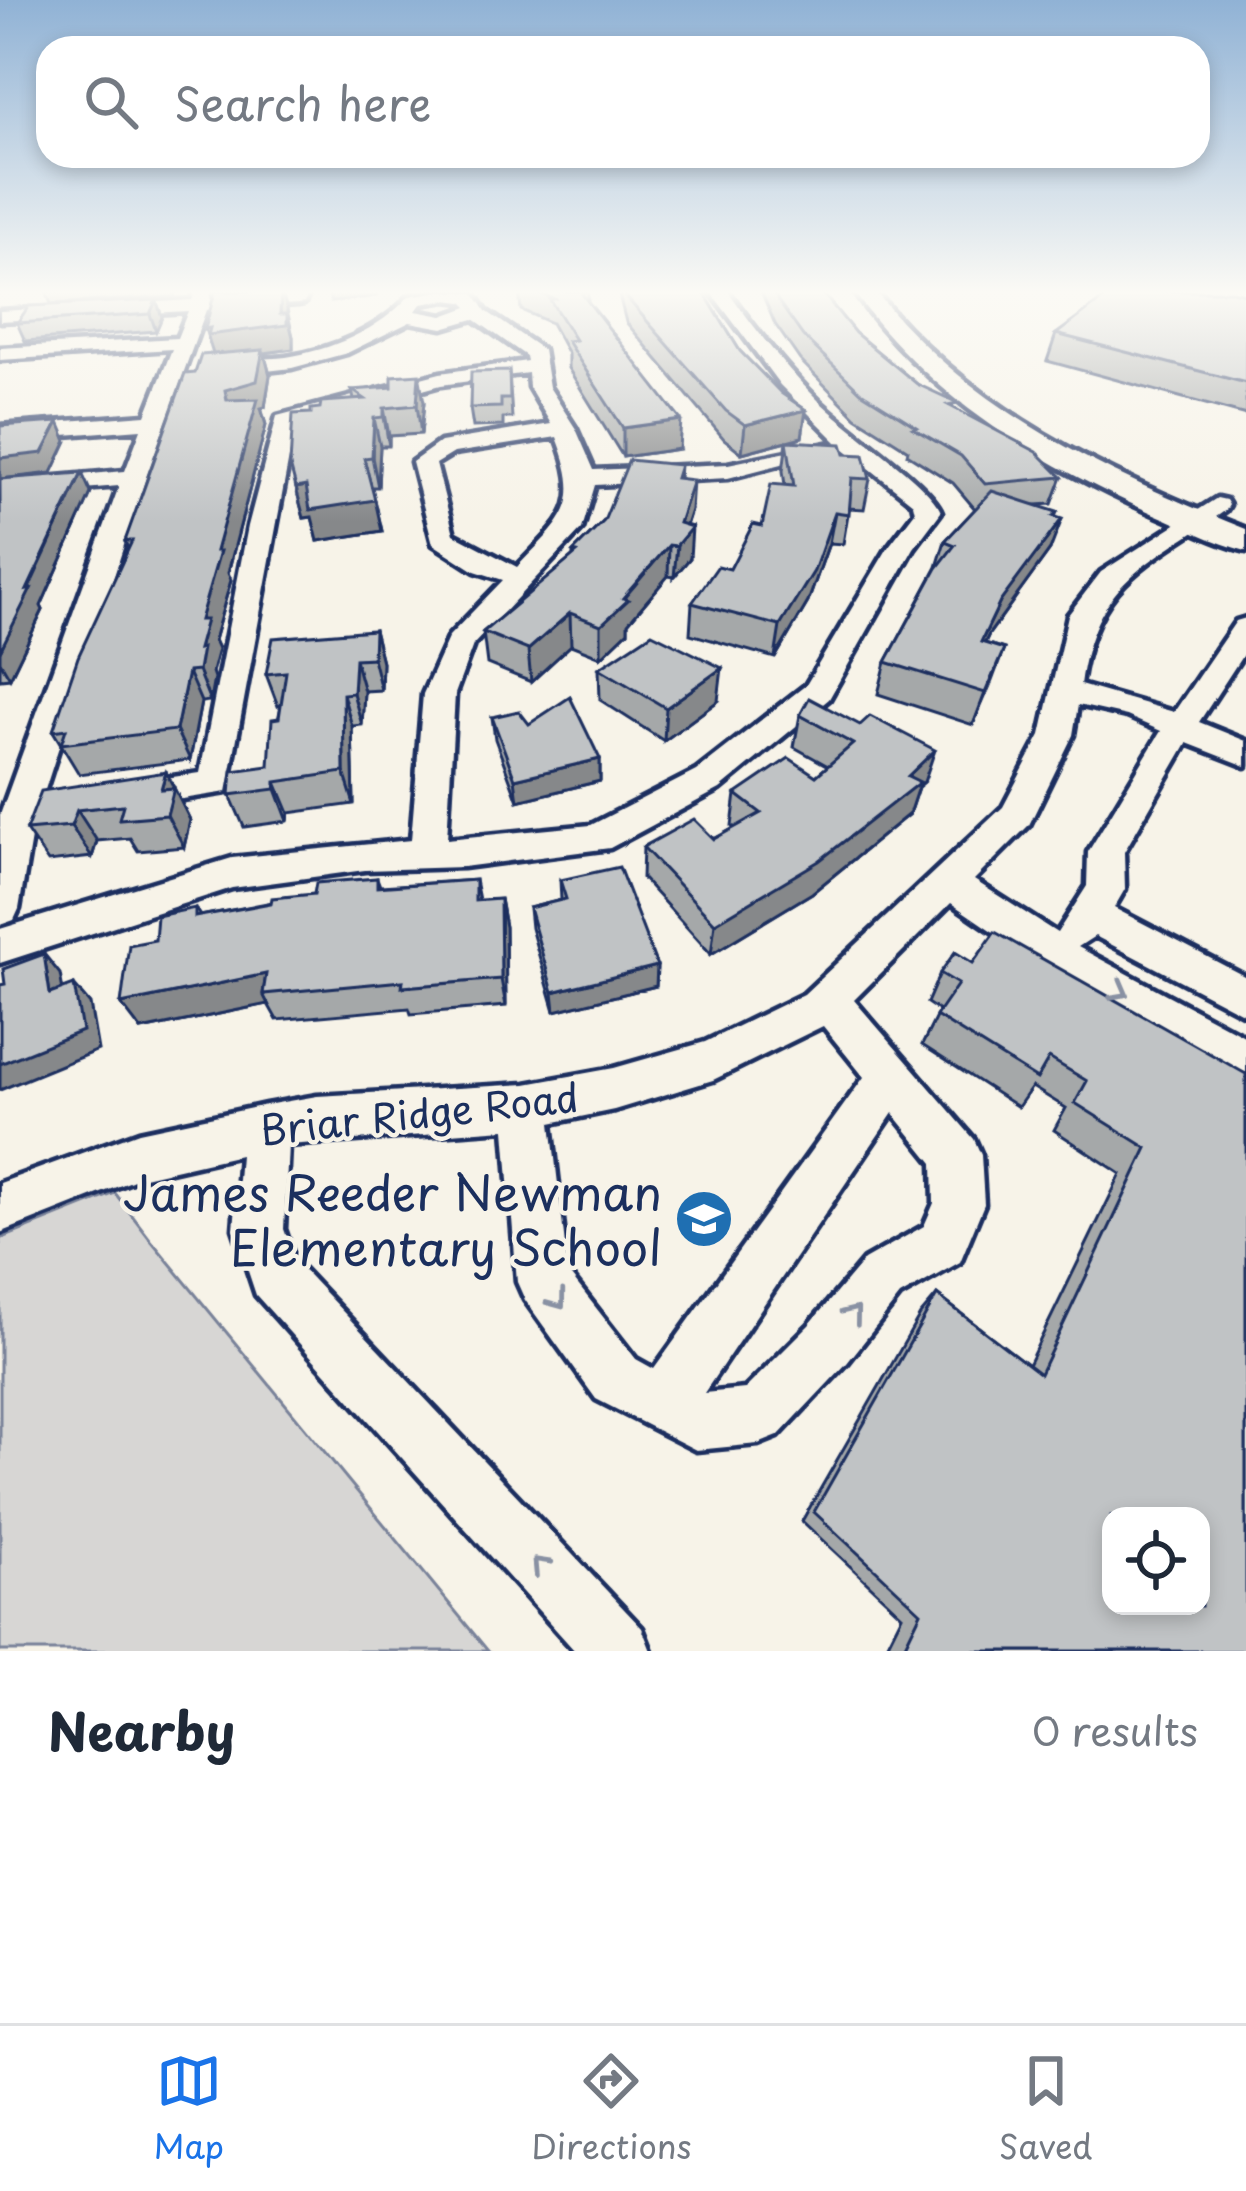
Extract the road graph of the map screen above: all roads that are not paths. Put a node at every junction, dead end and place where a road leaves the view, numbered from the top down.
1 (190, 368) edge
2 (231, 368) edge
3 (522, 368) edge
4 (537, 368) edge
5 (776, 368) edge
6 (937, 368) edge
7 (976, 368) edge
8 (191, 372) junction
9 (154, 421) junction
10 (565, 429) junction
11 (0, 433) edge
12 (848, 445) junction
13 (134, 477) junction
14 (585, 478) junction
15 (0, 489) edge
16 (1219, 514) edge
17 (1246, 541) edge
18 (523, 578) junction
19 (1246, 627) edge
20 (1064, 691) junction
21 (1180, 727) junction
22 (1246, 754) edge
23 (8, 827) edge
24 (428, 854) junction
25 (950, 883) junction
26 (0, 909) edge
27 (1089, 914) junction
28 (0, 946) edge
29 (1048, 948) junction
30 (1246, 997) edge
31 (827, 1000) junction
32 (1246, 1060) edge
33 (891, 1077) junction
34 (526, 1106) junction
35 (266, 1127) junction
36 (0, 1208) edge
37 (663, 1404) junction
38 (620, 1651) edge

1 - 8 street
2 - 8 street
3 - 23 street
4 - 10 street
5 - 12 street
6 - 16 main road
7 - 16 main road
8 - 9 street
9 - 11 street
9 - 13 street
10 - 14 street
10 - 18 street
12 - 14 street
12 - 24 street
13 - 15 street
13 - 23 street
14 - 18 street
16 - 17 main road
16 - 20 street, Briar Ridge Road
18 - 24 street
19 - 21 street
20 - 21 street
20 - 25 street, Briar Ridge Road
21 - 22 street
21 - 27 street
23 - 26 street
24 - 28 street
25 - 29 street
25 - 31 street, Briar Ridge Road
27 - 29 street
27 - 30 street
29 -> 32 street
31 - 33 street
31 - 34 street, Briar Ridge Road
33 - 37 street
37 -> 33 street
34 - 35 street, Briar Ridge Road
34 -> 37 street
35 - 36 street, Briar Ridge Road
38 -> 35 street

